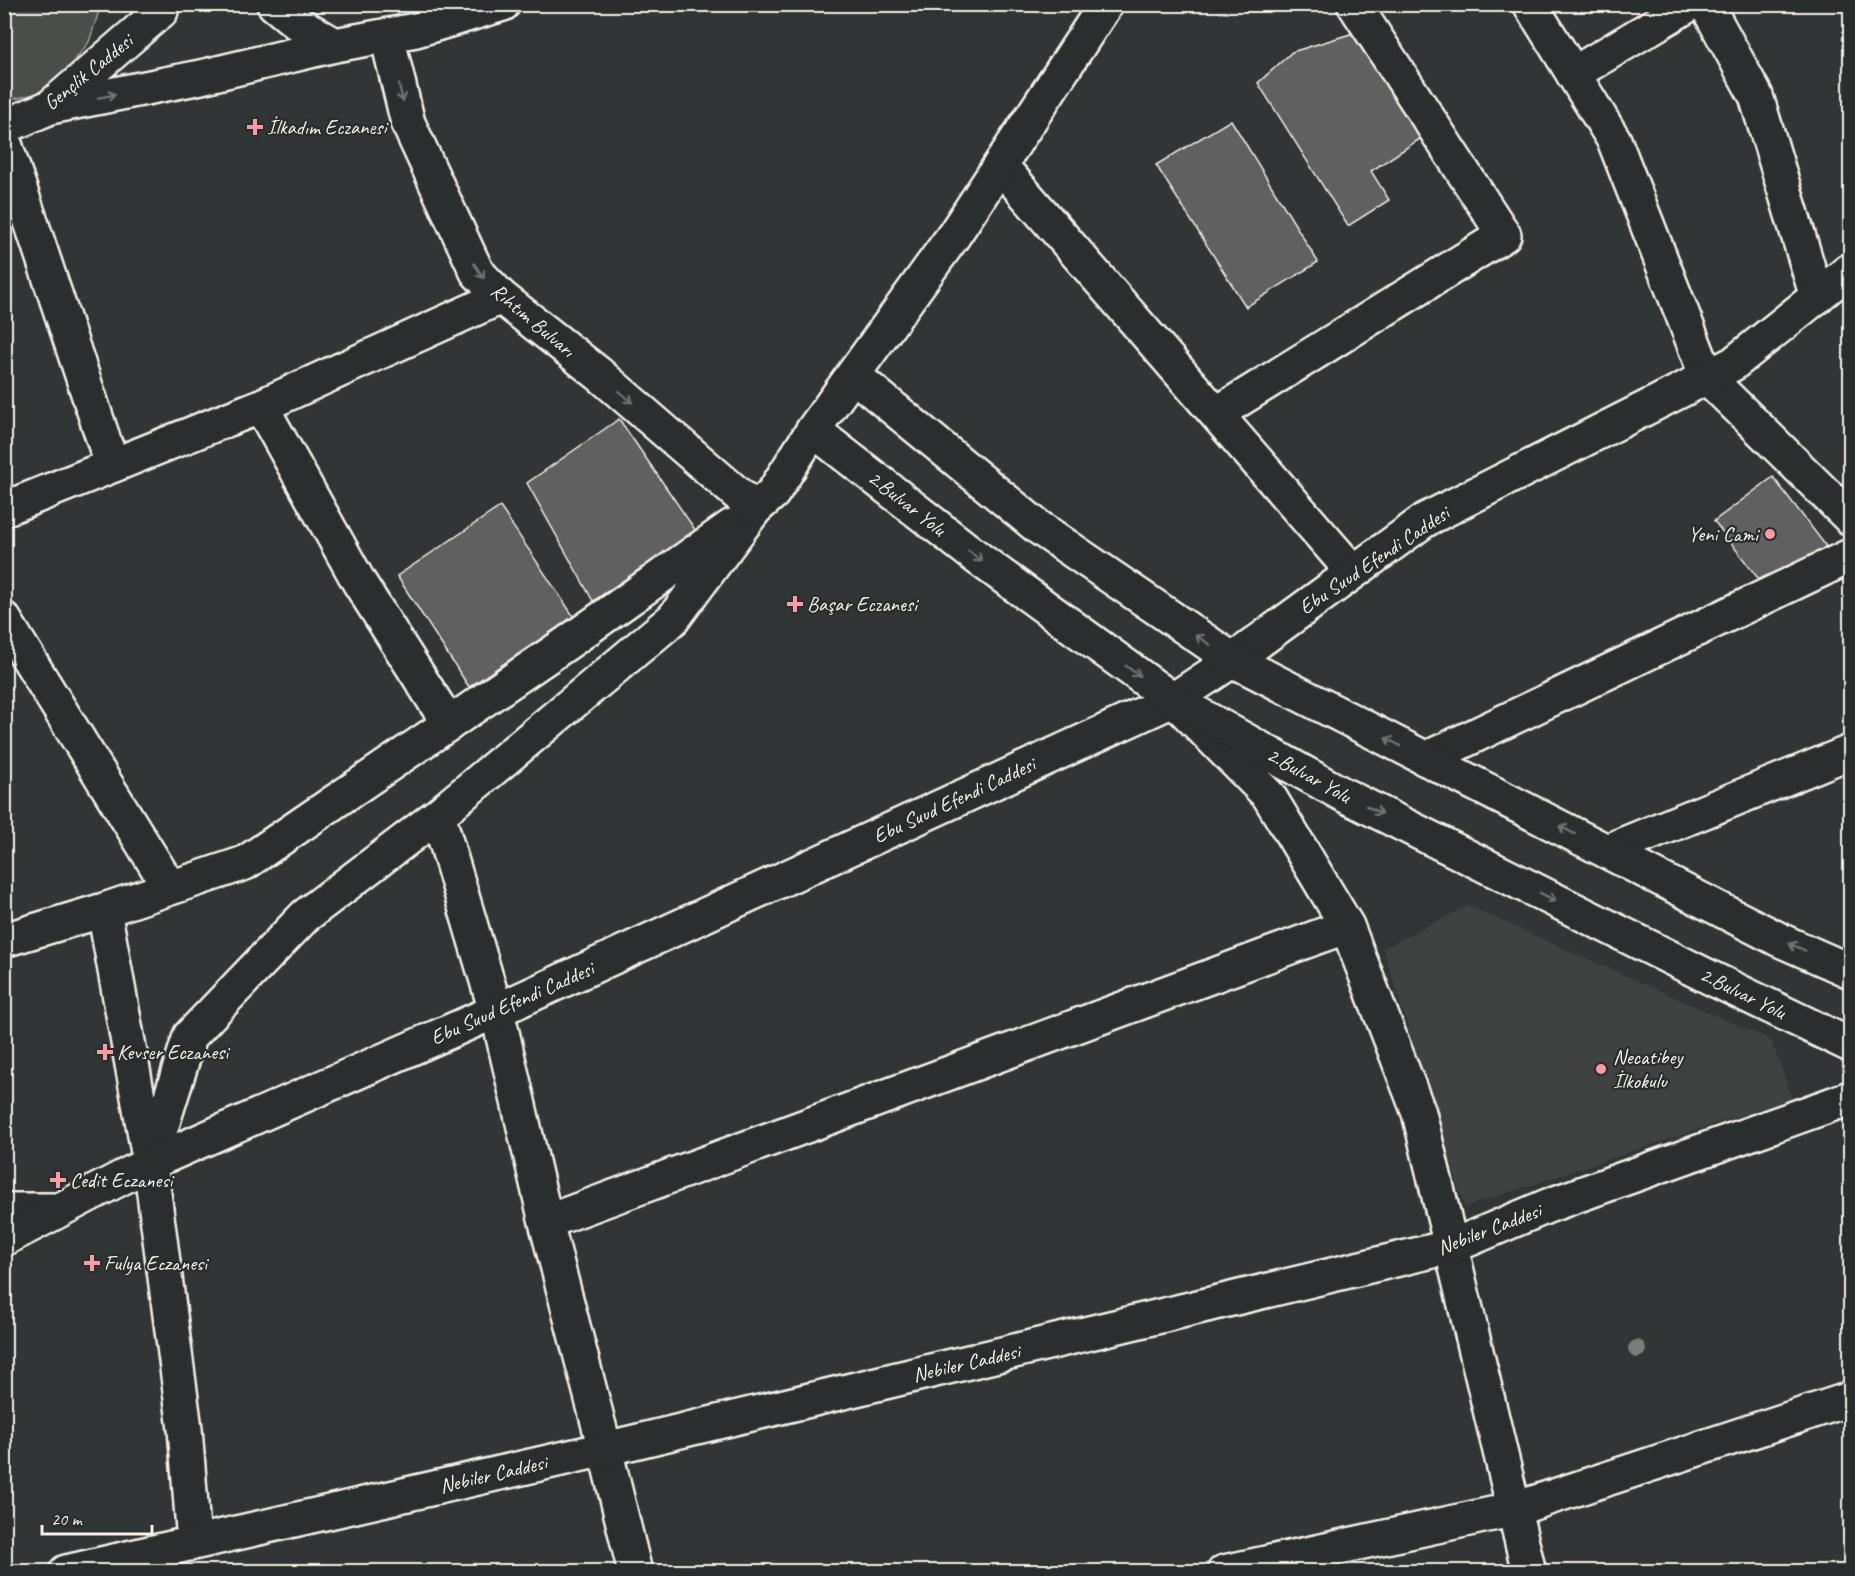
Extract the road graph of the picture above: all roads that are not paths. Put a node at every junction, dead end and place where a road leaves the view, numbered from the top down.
1 (161, 4) edge
2 (503, 4) edge
3 (1354, 4) edge
4 (1530, 4) edge
5 (1690, 4) edge
6 (1706, 4) edge
7 (288, 10) edge
8 (1096, 12) edge
9 (387, 36) junction
10 (335, 45) junction
11 (1573, 74) junction
12 (50, 107) junction
13 (4, 127) edge
14 (4, 141) edge
15 (1000, 165) junction
16 (1851, 270) edge
17 (501, 297) junction
18 (1817, 297) junction
19 (853, 375) junction
20 (1707, 377) junction
21 (261, 406) junction
22 (1216, 414) junction
23 (813, 430) junction
24 (112, 465) junction
25 (4, 509) edge
26 (755, 509) junction
27 (1851, 518) edge
28 (1851, 556) edge
29 (1353, 572) junction
30 (4, 619) edge
31 (1233, 660) junction
32 (1173, 700) junction
33 (449, 724) junction
34 (1851, 752) edge
35 (1426, 759) junction
36 (438, 815) junction
37 (1607, 851) junction
38 (170, 888) junction
39 (104, 910) junction
40 (1347, 926) junction
41 (4, 940) edge
42 (1851, 971) edge
43 (496, 1011) junction
44 (1851, 1045) edge
45 (1851, 1098) edge
46 (150, 1164) junction
47 (4, 1210) edge
48 (58, 1210) junction
49 (546, 1222) junction
50 (4, 1239) edge
51 (1453, 1246) junction
52 (1851, 1400) edge
53 (605, 1449) junction
54 (1515, 1509) junction
55 (194, 1542) junction
56 (66, 1572) edge
57 (634, 1572) edge
58 (1224, 1572) edge
59 (1529, 1572) edge

1 - 12 street, Gençlik Caddesi
2 - 9 street
3 - 22 street
4 - 11 street
5 - 11 street
6 - 18 street
7 - 10 street
8 - 15 street
9 - 10 street
9 -> 17 street, Rıhtım Bulvarı
12 -> 10 street
11 - 20 street
12 - 13 street, Gençlik Caddesi
14 - 24 street
15 - 19 street
15 - 22 street
16 - 18 street, Ebu Suud Efendi Caddesi
17 - 21 street
17 -> 26 street, Rıhtım Bulvarı
18 - 20 street, Ebu Suud Efendi Caddesi
19 - 23 street
31 -> 19 street
20 - 27 street
20 - 29 street, Ebu Suud Efendi Caddesi
21 - 24 street
21 - 33 street
22 - 29 street
23 - 26 street
23 -> 32 street, 2.Bulvar Yolu
24 - 25 street
26 - 33 street
26 - 36 street
28 - 35 street
29 - 31 street, Ebu Suud Efendi Caddesi
30 - 38 street
31 - 32 street, Ebu Suud Efendi Caddesi
35 -> 31 street
32 - 40 street
32 - 43 street, Ebu Suud Efendi Caddesi
32 -> 44 street, 2.Bulvar Yolu
33 - 38 street
34 - 37 street
37 -> 35 street
36 - 43 street
36 - 46 street
42 -> 37 street
38 - 39 street
39 - 41 street
39 - 46 street
40 - 49 street
40 - 51 street
43 - 46 street, Ebu Suud Efendi Caddesi
43 - 49 street
45 - 51 street, Nebiler Caddesi
46 - 48 street, Ebu Suud Efendi Caddesi
46 - 55 street
47 - 48 street
48 - 50 street, Ebu Suud Efendi Caddesi
49 - 53 street
51 - 53 street, Nebiler Caddesi
51 - 54 street
52 - 54 street
53 - 55 street, Nebiler Caddesi
53 - 57 street
54 - 58 street
54 - 59 street
55 - 56 street, Nebiler Caddesi

